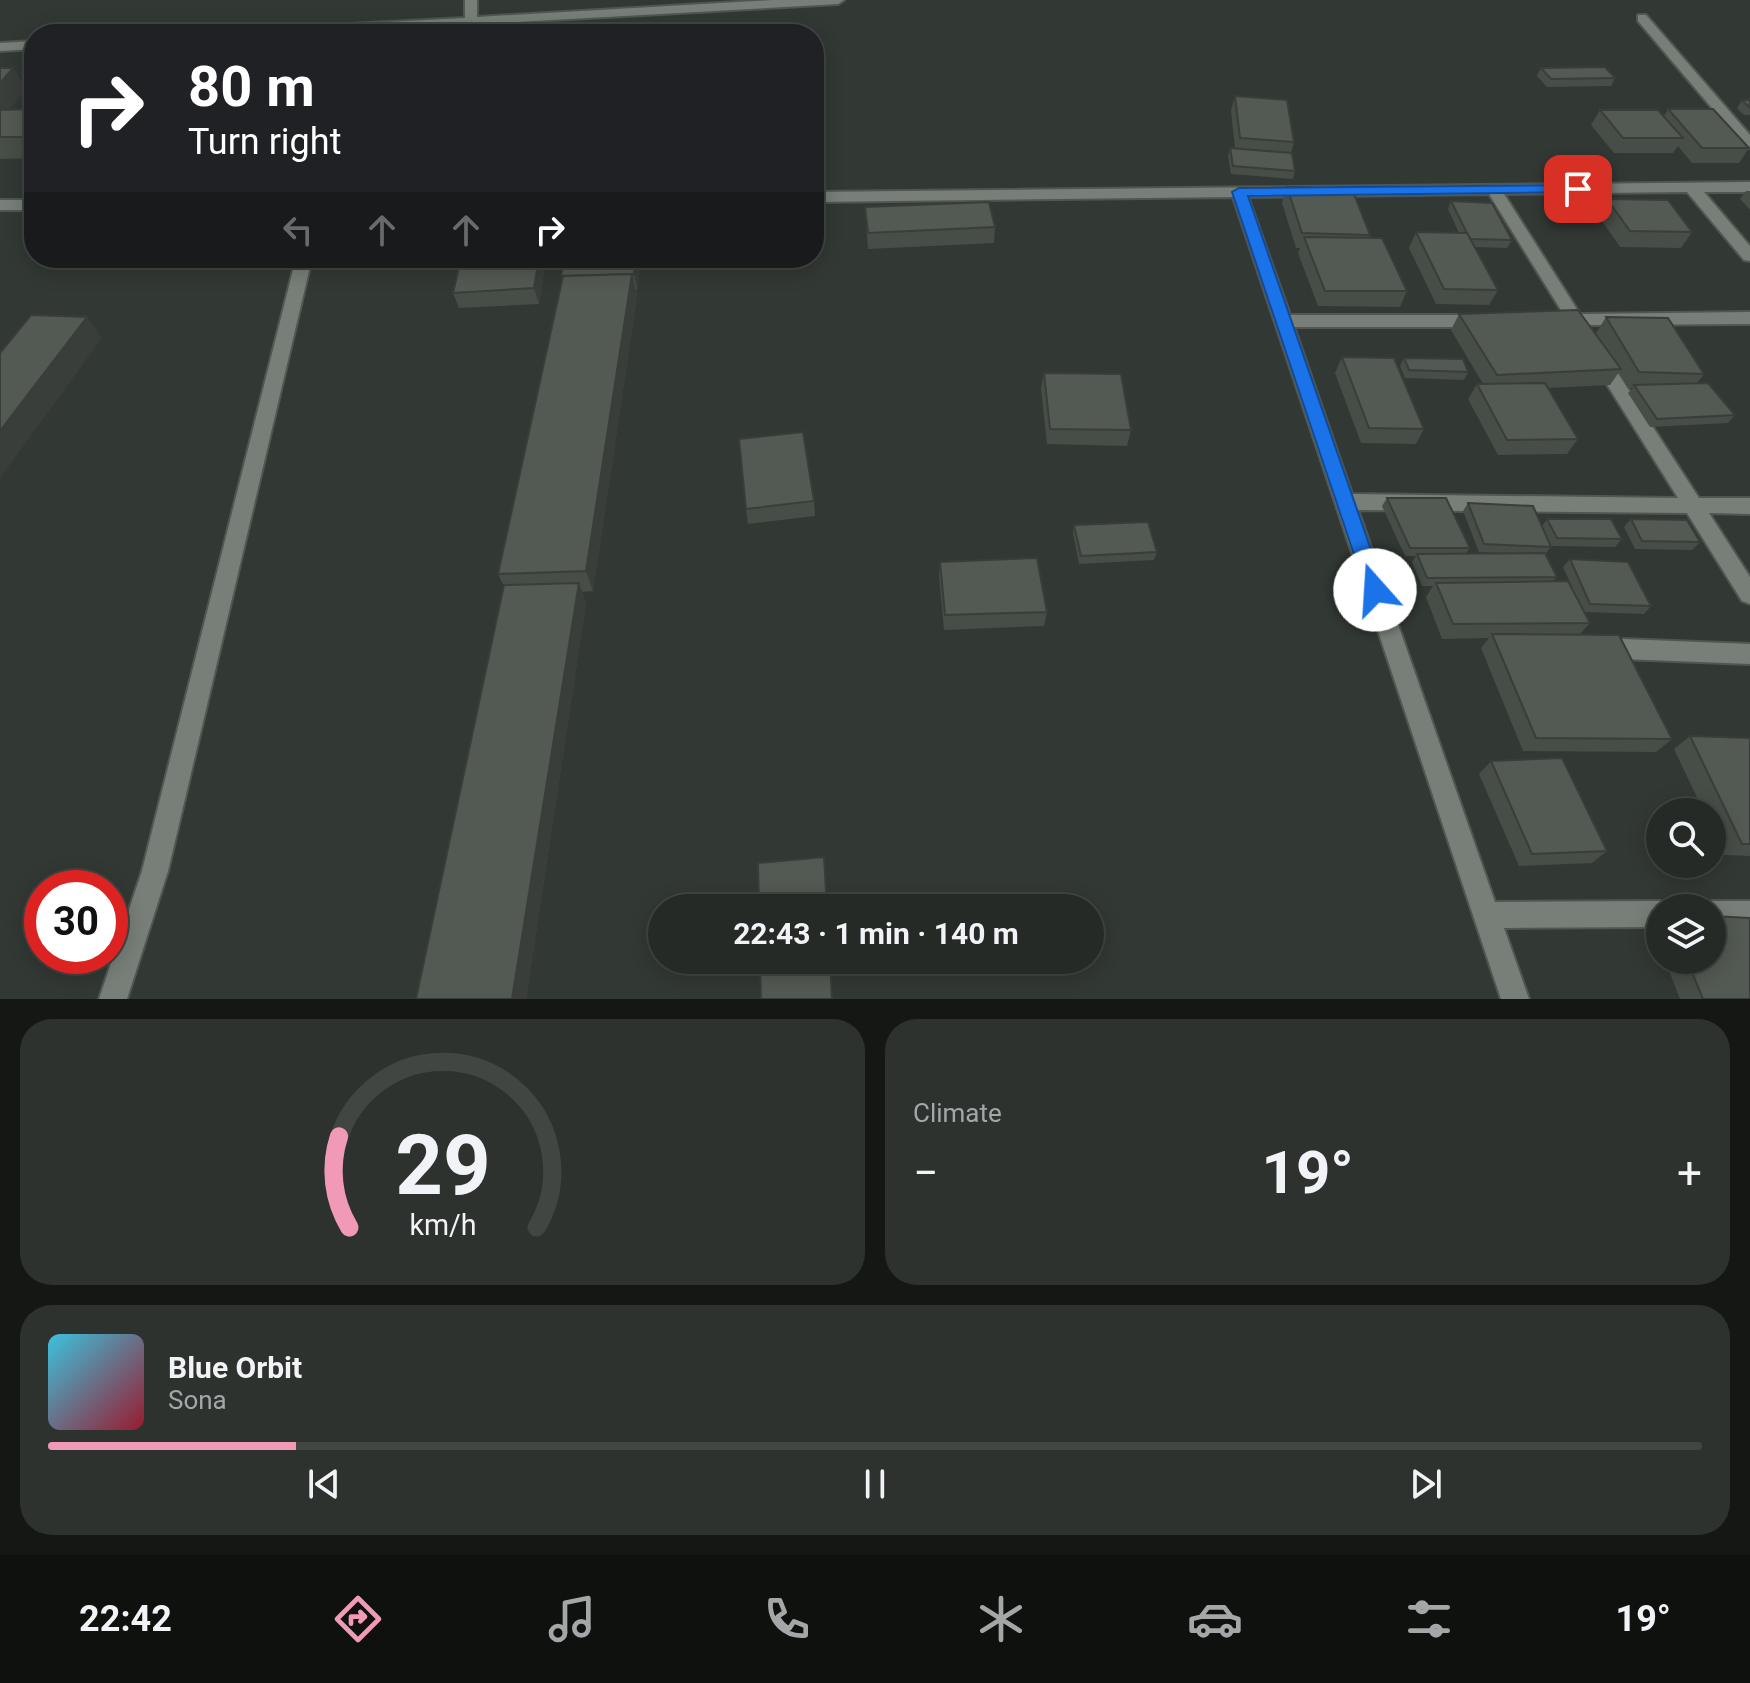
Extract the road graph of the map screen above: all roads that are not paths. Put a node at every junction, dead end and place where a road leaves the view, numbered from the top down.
1 (471, 0) edge
2 (838, 0) edge
3 (1642, 18) dead end
4 (471, 21) junction
5 (417, 24) edge
6 (24, 46) edge
7 (0, 47) edge
8 (1750, 144) edge
9 (1750, 187) edge
10 (1692, 188) junction
11 (1494, 190) junction
12 (1239, 192) junction
13 (824, 197) edge
14 (0, 205) edge
15 (24, 205) edge
16 (1750, 256) edge
17 (302, 268) edge
18 (1750, 318) edge
19 (1576, 319) junction
20 (1283, 321) junction
21 (1501, 321) edge
22 (1548, 321) edge
23 (1344, 502) junction
24 (1693, 505) junction
25 (1750, 506) edge
26 (1750, 595) edge
27 (1623, 649) edge
28 (1750, 654) edge
29 (1646, 914) edge
30 (1726, 914) edge
31 (1750, 914) edge
32 (1487, 915) junction
33 (113, 999) edge
34 (1515, 999) edge

1 - 4 street
2 - 4 street
3 - 8 street
4 - 5 street
6 - 7 street
9 - 10 street
10 - 11 street
10 - 16 street
11 - 12 street
11 - 19 street
12 - 13 street
12 - 20 street
14 - 15 street
17 - 33 street
18 - 19 street
19 - 22 street
19 - 24 street
20 - 21 street
20 - 23 street
23 - 24 street
23 - 32 street
24 - 25 street
24 - 26 street
27 - 28 street
29 - 32 street
30 - 31 street
32 - 34 street

